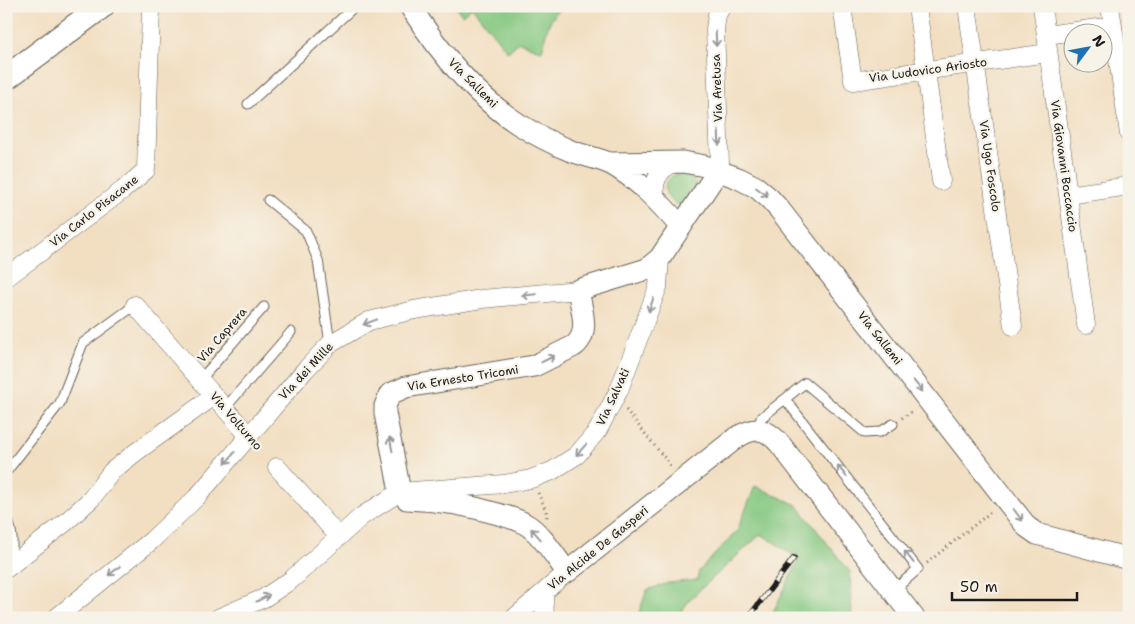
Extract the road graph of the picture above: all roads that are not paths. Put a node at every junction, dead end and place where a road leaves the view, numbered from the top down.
1 (102, 6) edge
2 (154, 6) edge
3 (355, 6) edge
4 (410, 6) edge
5 (722, 6) edge
6 (842, 6) edge
7 (917, 6) edge
8 (967, 6) edge
9 (1042, 6) edge
10 (1110, 6) edge
11 (1113, 26) junction
12 (1046, 35) junction
13 (1048, 53) junction
14 (975, 63) junction
15 (926, 72) junction
16 (6, 78) edge
17 (248, 104) dead end
18 (1129, 134) edge
19 (609, 163) junction
20 (674, 163) junction
21 (718, 171) junction
22 (941, 180) dead end
23 (1129, 186) edge
24 (1068, 195) junction
25 (656, 199) junction
26 (268, 200) dead end
27 (681, 227) junction
28 (660, 258) junction
29 (6, 278) edge
30 (578, 290) junction
31 (135, 306) joint
32 (264, 307) dead end
33 (1086, 325) dead end
34 (1014, 326) dead end
35 (291, 332) dead end
36 (330, 344) junction
37 (200, 380) junction
38 (785, 399) junction
39 (220, 402) junction
40 (893, 424) road end
41 (758, 430) junction
42 (249, 436) junction
43 (277, 467) dead end
44 (6, 472) edge
45 (400, 492) junction
46 (6, 517) edge
47 (339, 537) junction
48 (1129, 559) edge
49 (8, 567) edge
50 (567, 572) junction
51 (892, 591) junction
52 (544, 592) junction
53 (56, 618) edge
54 (218, 618) edge
55 (514, 618) edge
56 (544, 618) edge
57 (914, 618) edge

1 - 16 main road
2 - 29 street, Via Carlo Pisacane
3 - 17 lane
4 - 19 street, Via Sallemi
5 -> 21 street, Via Aretusa
6 - 15 street, Via Ludovico Ariosto
7 - 15 street
8 - 14 street, Via Ugo Foscolo
9 - 12 street, Via Giovanni Boccaccio
10 - 11 street
11 - 12 street
11 - 18 street
12 - 13 street, Via Giovanni Boccaccio
13 - 14 street, Via Ludovico Ariosto
13 - 24 street, Via Giovanni Boccaccio
14 - 15 street, Via Ludovico Ariosto
14 - 34 street, Via Ugo Foscolo
15 - 22 street
19 - 20 street, Via Sallemi
19 - 25 street, Via Sallemi
20 - 21 street, Via Sallemi
20 - 25 street
21 - 27 street
21 -> 48 street, Via Sallemi
23 - 24 street
24 - 33 street, Via Giovanni Boccaccio
25 - 27 street, Via Sallemi
26 - 36 lane
27 - 28 street
28 - 30 street, Via dei Mille
28 -> 45 street, Via Salvati
30 -> 36 street, Via dei Mille
45 -> 30 street, Via Ernesto Tricomi
31 - 37 street, Via Volturno
31 - 44 lane
32 - 37 lane, Via Caprera
35 - 39 lane
36 - 42 street, Via dei Mille
37 - 39 street, Via Volturno
38 - 40 lane
38 - 41 lane
51 -> 38 lane
39 - 42 street, Via Volturno
39 - 49 street
41 - 50 street, Via Alcide De Gasperi
41 - 51 street
42 -> 53 street, Via dei Mille
43 - 47 street
45 - 47 street, Via Salvati
50 -> 45 street
46 - 49 lane
54 -> 47 street, Via Salvati
50 - 52 street, Via Alcide De Gasperi
51 - 57 street
52 - 55 street, Via Alcide De Gasperi
52 - 56 street

